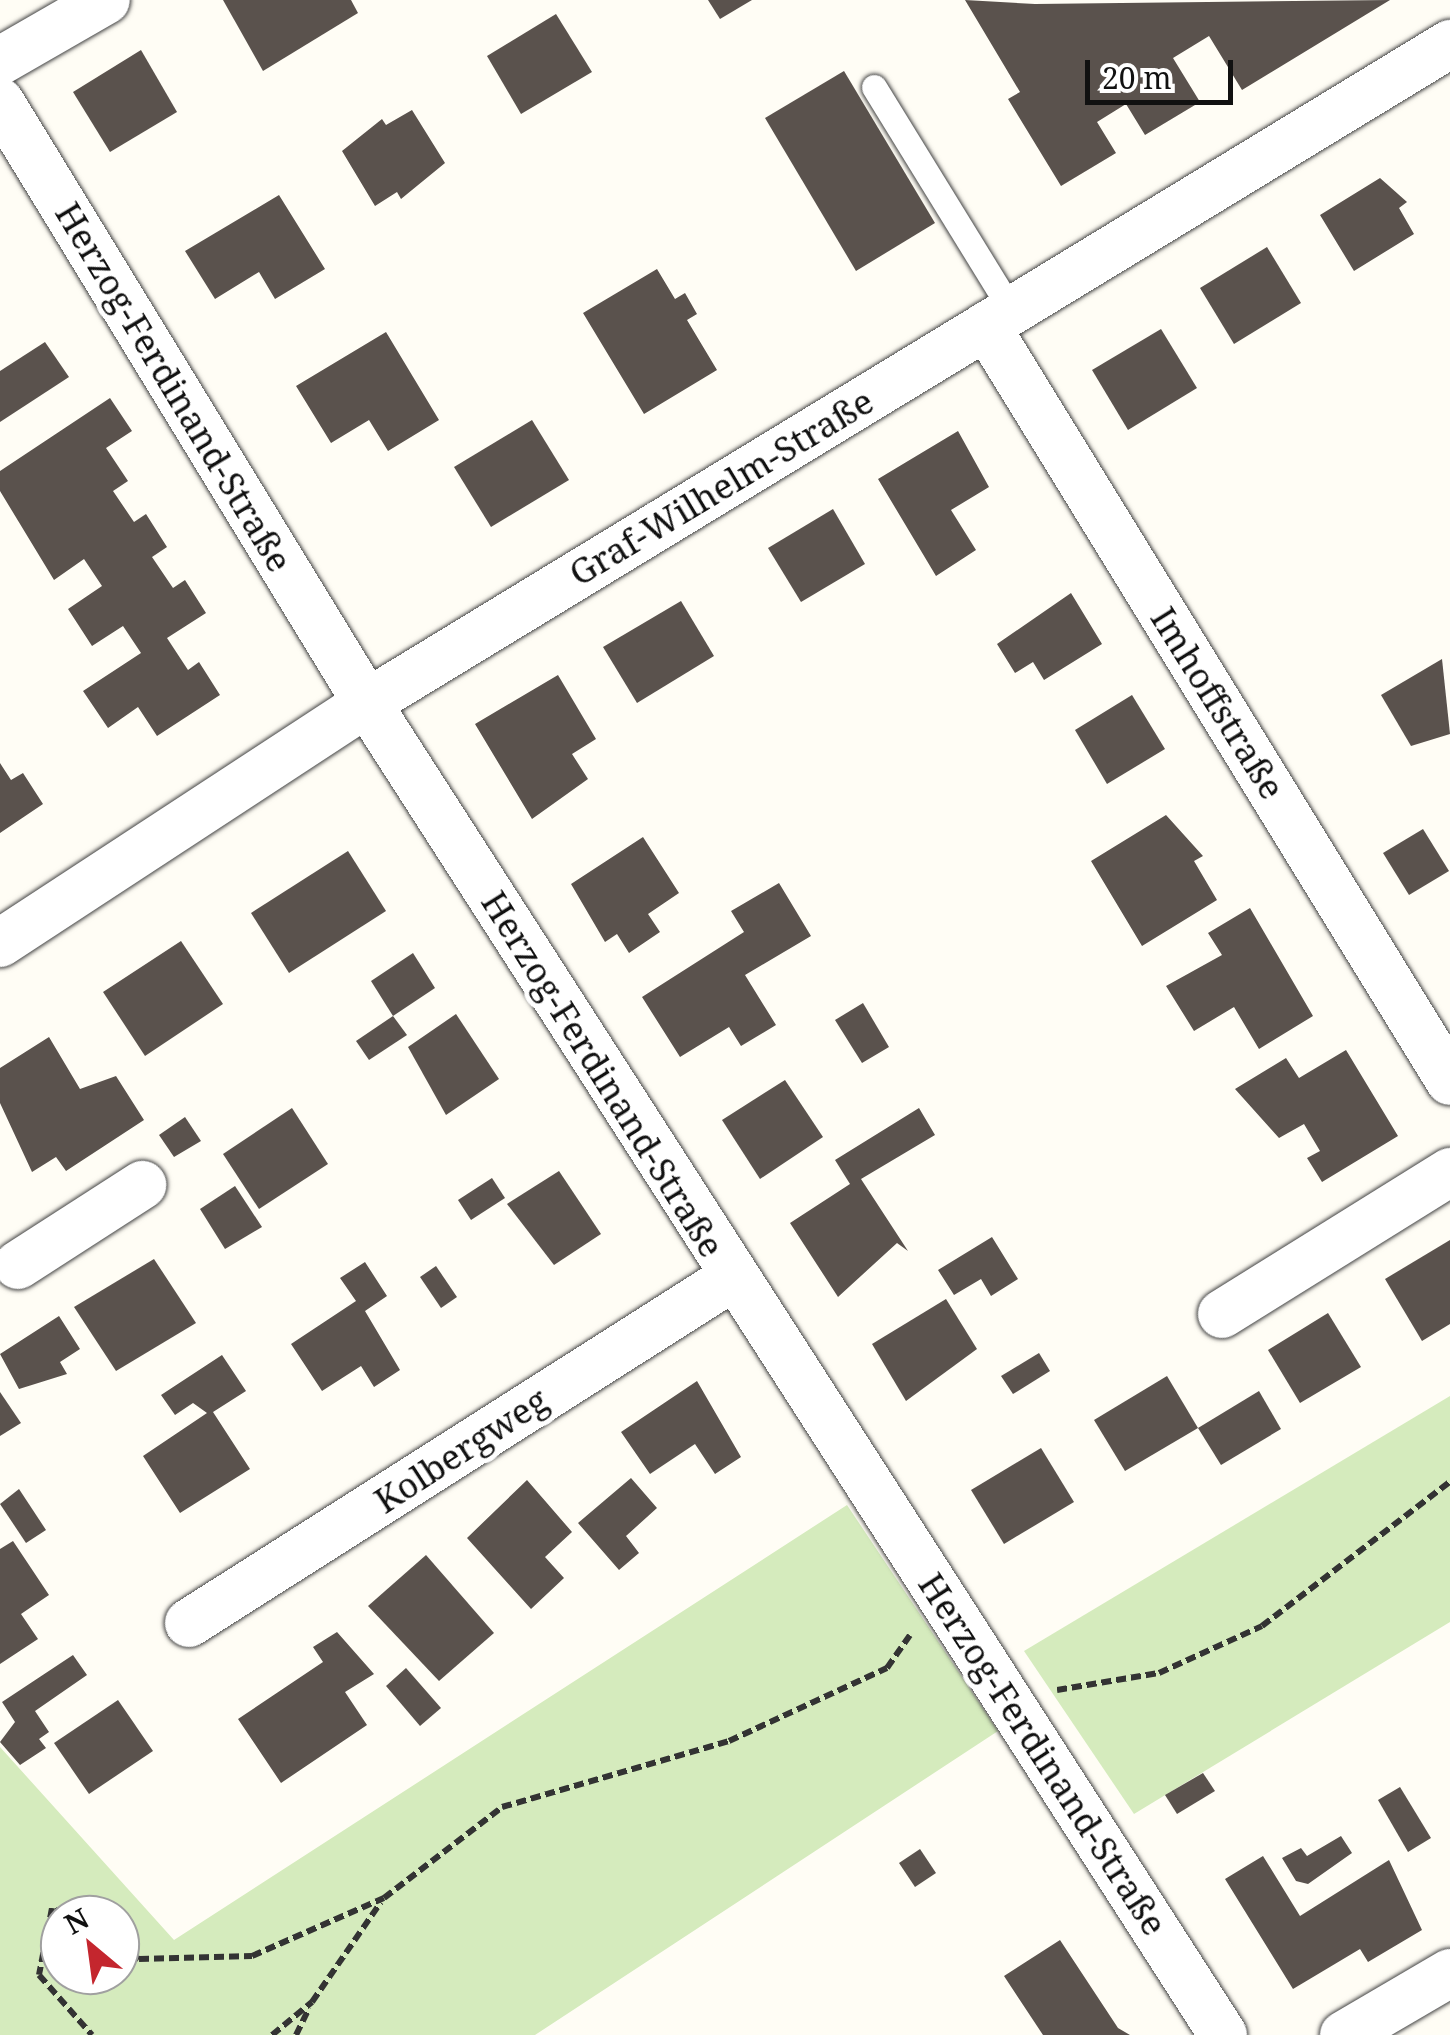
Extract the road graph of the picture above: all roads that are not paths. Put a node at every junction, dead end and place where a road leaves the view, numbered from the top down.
1 (106, 0) edge
2 (1450, 44) edge
3 (0, 61) edge
4 (874, 87) dead end
5 (0, 102) edge
6 (999, 318) junction
7 (367, 703) junction
8 (0, 943) edge
9 (1450, 1080) edge
10 (1450, 1172) edge
11 (142, 1185) dead end
12 (6, 1261) edge
13 (733, 1277) junction
14 (1222, 1314) dead end
15 (190, 1623) dead end
16 (1450, 1972) edge
17 (1223, 2035) edge
18 (1344, 2035) edge

1 - 3 street
2 - 6 street, Graf-Wilhelm-Straße
4 - 6 lane
5 - 7 street, Herzog-Ferdinand-Straße
6 - 7 street, Graf-Wilhelm-Straße
6 - 9 street, Imhoffstraße
7 - 8 street, Graf-Wilhelm-Straße
7 - 13 street, Herzog-Ferdinand-Straße
10 - 14 street
11 - 12 street
13 - 15 street, Kolbergweg
13 - 17 street, Herzog-Ferdinand-Straße
16 - 18 street

